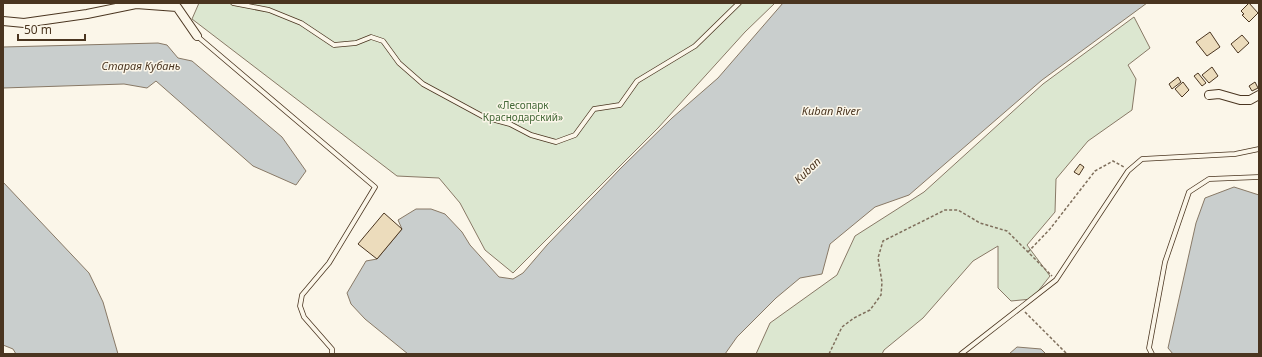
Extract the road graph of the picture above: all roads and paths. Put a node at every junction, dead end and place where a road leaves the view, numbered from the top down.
1 (232, 3) edge
2 (739, 3) edge
3 (179, 5) edge
4 (3, 21) edge
5 (197, 36) joint
6 (1209, 94) dead end
7 (1259, 95) edge
8 (1259, 149) edge
9 (1128, 171) junction
10 (1259, 177) edge
11 (1028, 252) junction
12 (1056, 280) junction
13 (1021, 308) junction
14 (332, 354) edge
15 (829, 354) edge
16 (961, 354) edge
17 (1068, 354) edge
18 (1152, 354) edge

1 - 2 lane
3 - 4 street
3 - 5 street
5 - 14 lane
6 - 7 street
8 - 9 lane
9 - 11 path
9 - 12 lane
10 - 18 lane
11 - 12 path
11 - 15 path
12 - 13 lane
13 - 16 lane
13 - 17 path

